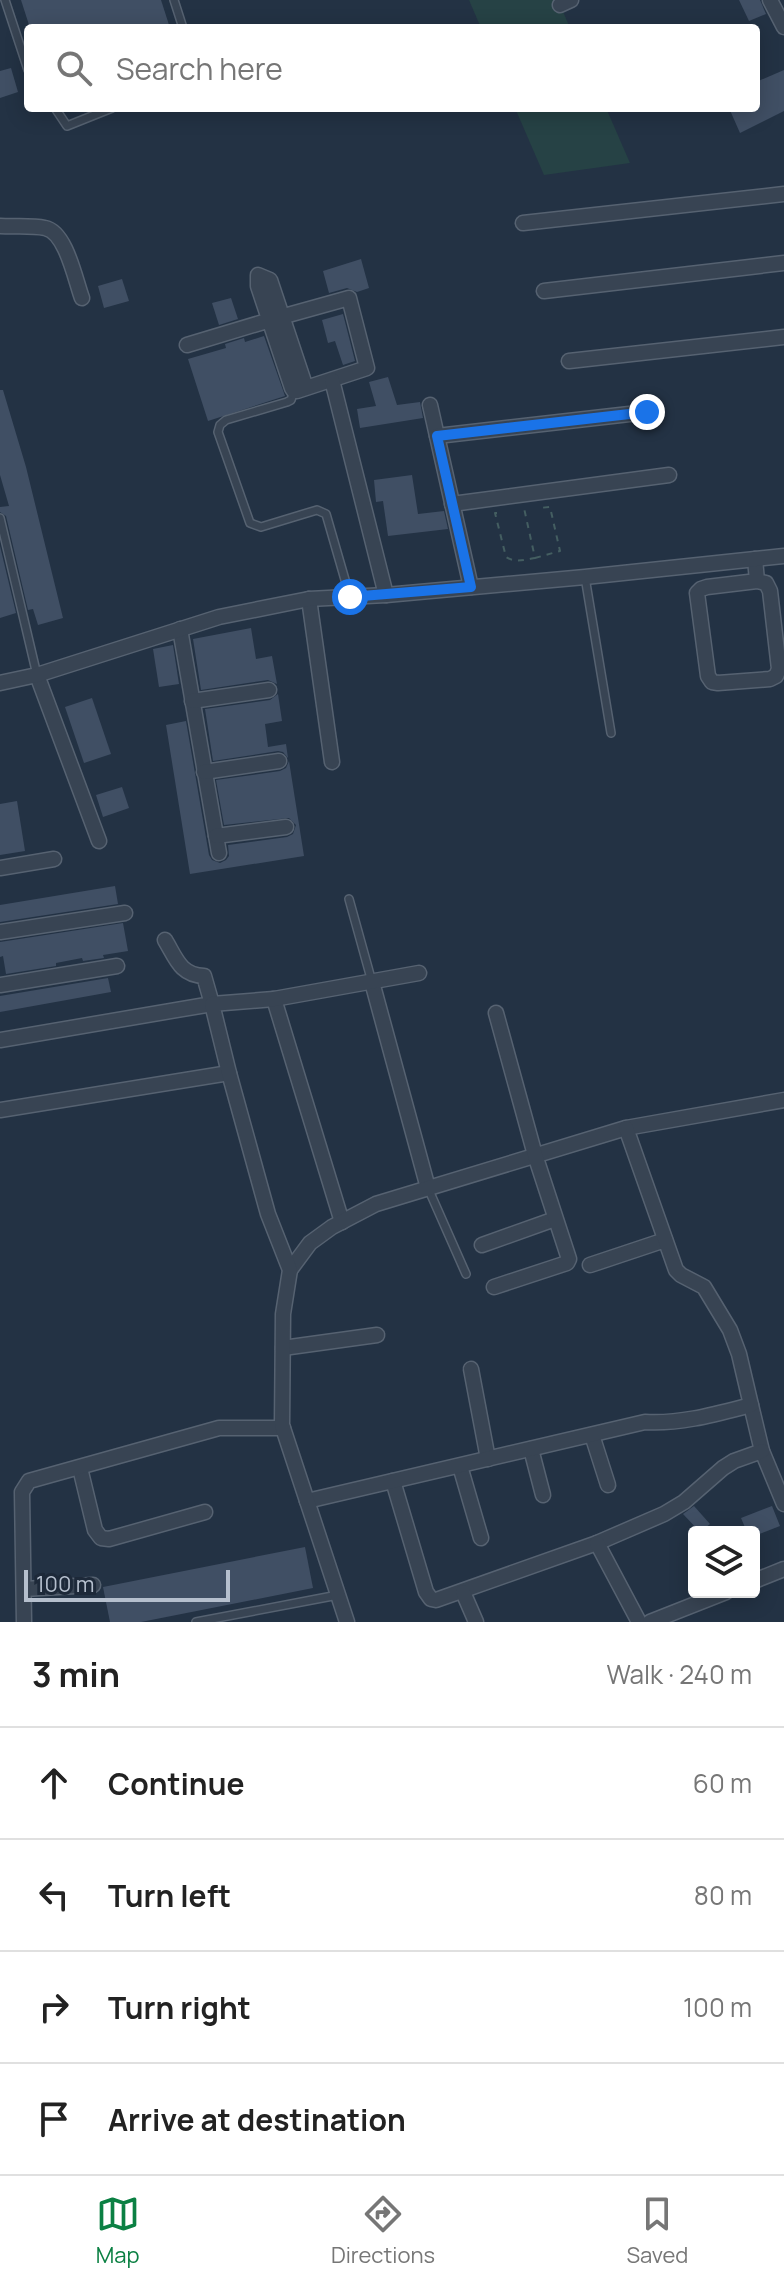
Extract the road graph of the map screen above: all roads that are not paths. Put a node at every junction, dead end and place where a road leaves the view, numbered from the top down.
1 (5, 0) edge
2 (174, 0) edge
3 (770, 0) edge
4 (182, 24) edge
5 (784, 27) edge
6 (24, 58) edge
7 (58, 112) edge
8 (102, 112) edge
9 (784, 194) edge
10 (523, 223) dead end
11 (0, 226) edge
12 (784, 263) edge
13 (544, 291) dead end
14 (82, 298) dead end
15 (276, 318) junction
16 (784, 337) edge
17 (187, 345) dead end
18 (569, 361) dead end
19 (332, 380) junction
20 (300, 390) junction
21 (430, 405) dead end
22 (647, 412) dead end
23 (437, 436) junction
24 (669, 475) dead end
25 (452, 504) junction
26 (0, 518) edge
27 (784, 556) edge
28 (755, 559) junction
29 (585, 577) junction
30 (757, 581) junction
31 (471, 587) junction
32 (386, 595) junction
33 (350, 597) junction
34 (309, 599) junction
35 (180, 629) junction
36 (37, 675) junction
37 (0, 683) edge
38 (269, 690) dead end
39 (192, 701) junction
40 (611, 733) dead end
41 (279, 761) dead end
42 (332, 762) dead end
43 (204, 772) junction
44 (286, 827) dead end
45 (216, 836) junction
46 (99, 841) dead end
47 (219, 853) dead end
48 (54, 859) dead end
49 (0, 868) edge
50 (349, 899) dead end
51 (125, 913) dead end
52 (0, 932) edge
53 (165, 940) dead end
54 (117, 966) dead end
55 (419, 973) dead end
56 (372, 982) junction
57 (0, 985) edge
58 (274, 999) junction
59 (212, 1004) junction
60 (496, 1013) dead end
61 (0, 1040) edge
62 (229, 1073) junction
63 (784, 1100) edge
64 (0, 1110) edge
65 (626, 1128) junction
66 (535, 1155) junction
67 (428, 1188) junction
68 (555, 1219) junction
69 (342, 1222) junction
70 (665, 1240) junction
71 (482, 1245) dead end
72 (590, 1265) dead end
73 (290, 1270) junction
74 (466, 1274) dead end
75 (494, 1287) dead end
76 (377, 1335) dead end
77 (283, 1348) junction
78 (471, 1369) dead end
79 (751, 1405) junction
80 (283, 1428) junction
81 (592, 1435) junction
82 (531, 1449) junction
83 (762, 1451) junction
84 (488, 1459) junction
85 (460, 1466) junction
86 (80, 1468) junction
87 (393, 1481) junction
88 (608, 1485) dead end
89 (543, 1495) dead end
90 (307, 1501) junction
91 (784, 1504) edge
92 (205, 1512) dead end
93 (481, 1538) dead end
94 (597, 1543) junction
95 (784, 1569) edge
96 (760, 1579) edge
97 (93, 1585) dead end
98 (24, 1589) junction
99 (463, 1592) junction
100 (338, 1595) junction
101 (711, 1598) edge
102 (24, 1622) edge
103 (196, 1622) edge
104 (347, 1622) edge
105 (476, 1622) edge
106 (639, 1622) edge
107 (650, 1622) edge

1 - 6 lane
2 - 4 lane
3 - 5 street
7 - 8 lane
9 - 10 street
11 - 14 street
12 - 13 street
15 - 17 street
15 - 19 street
15 - 20 street
16 - 18 street
19 - 20 street
19 - 32 street
20 - 33 lane
21 - 23 street
22 - 23 street
23 - 25 street
24 - 25 street
25 - 31 street
26 - 36 lane
27 - 28 street
28 - 29 street
28 - 30 street
29 - 31 street
29 - 40 lane
30 - 30 street
31 - 32 street
32 - 33 street
33 - 34 street
34 - 35 street
34 - 42 street
35 - 36 street
35 - 39 street
36 - 37 street
36 - 46 street
38 - 39 street
39 - 43 street
41 - 43 street
43 - 45 street
44 - 45 street
45 - 47 street
48 - 49 street
50 - 56 lane
51 - 52 street
53 - 59 street
54 - 57 street
55 - 56 street
56 - 58 street
56 - 67 street
58 - 59 street
58 - 69 street
59 - 61 street
59 - 62 street
60 - 66 street
62 - 64 street
62 - 73 street
63 - 65 street
65 - 66 street
65 - 70 street
66 - 67 street
66 - 68 street
67 - 69 street
67 - 74 lane
68 - 71 street
68 - 75 street
69 - 73 street
70 - 72 street
70 - 79 street
73 - 77 street
76 - 77 street
77 - 80 street
78 - 84 street
79 - 81 street
79 - 83 street
80 - 86 street
80 - 90 street
81 - 82 street
81 - 88 street
82 - 84 street
82 - 89 street
83 - 91 street
83 - 94 street
84 - 85 street
85 - 87 street
85 - 93 street
86 - 92 street
86 - 98 street
87 - 90 street
87 - 99 street
90 - 100 street
94 - 99 street
94 - 106 street
95 - 96 street
97 - 98 street
98 - 102 street
99 - 105 street
100 - 103 lane
100 - 104 street
101 - 107 street

